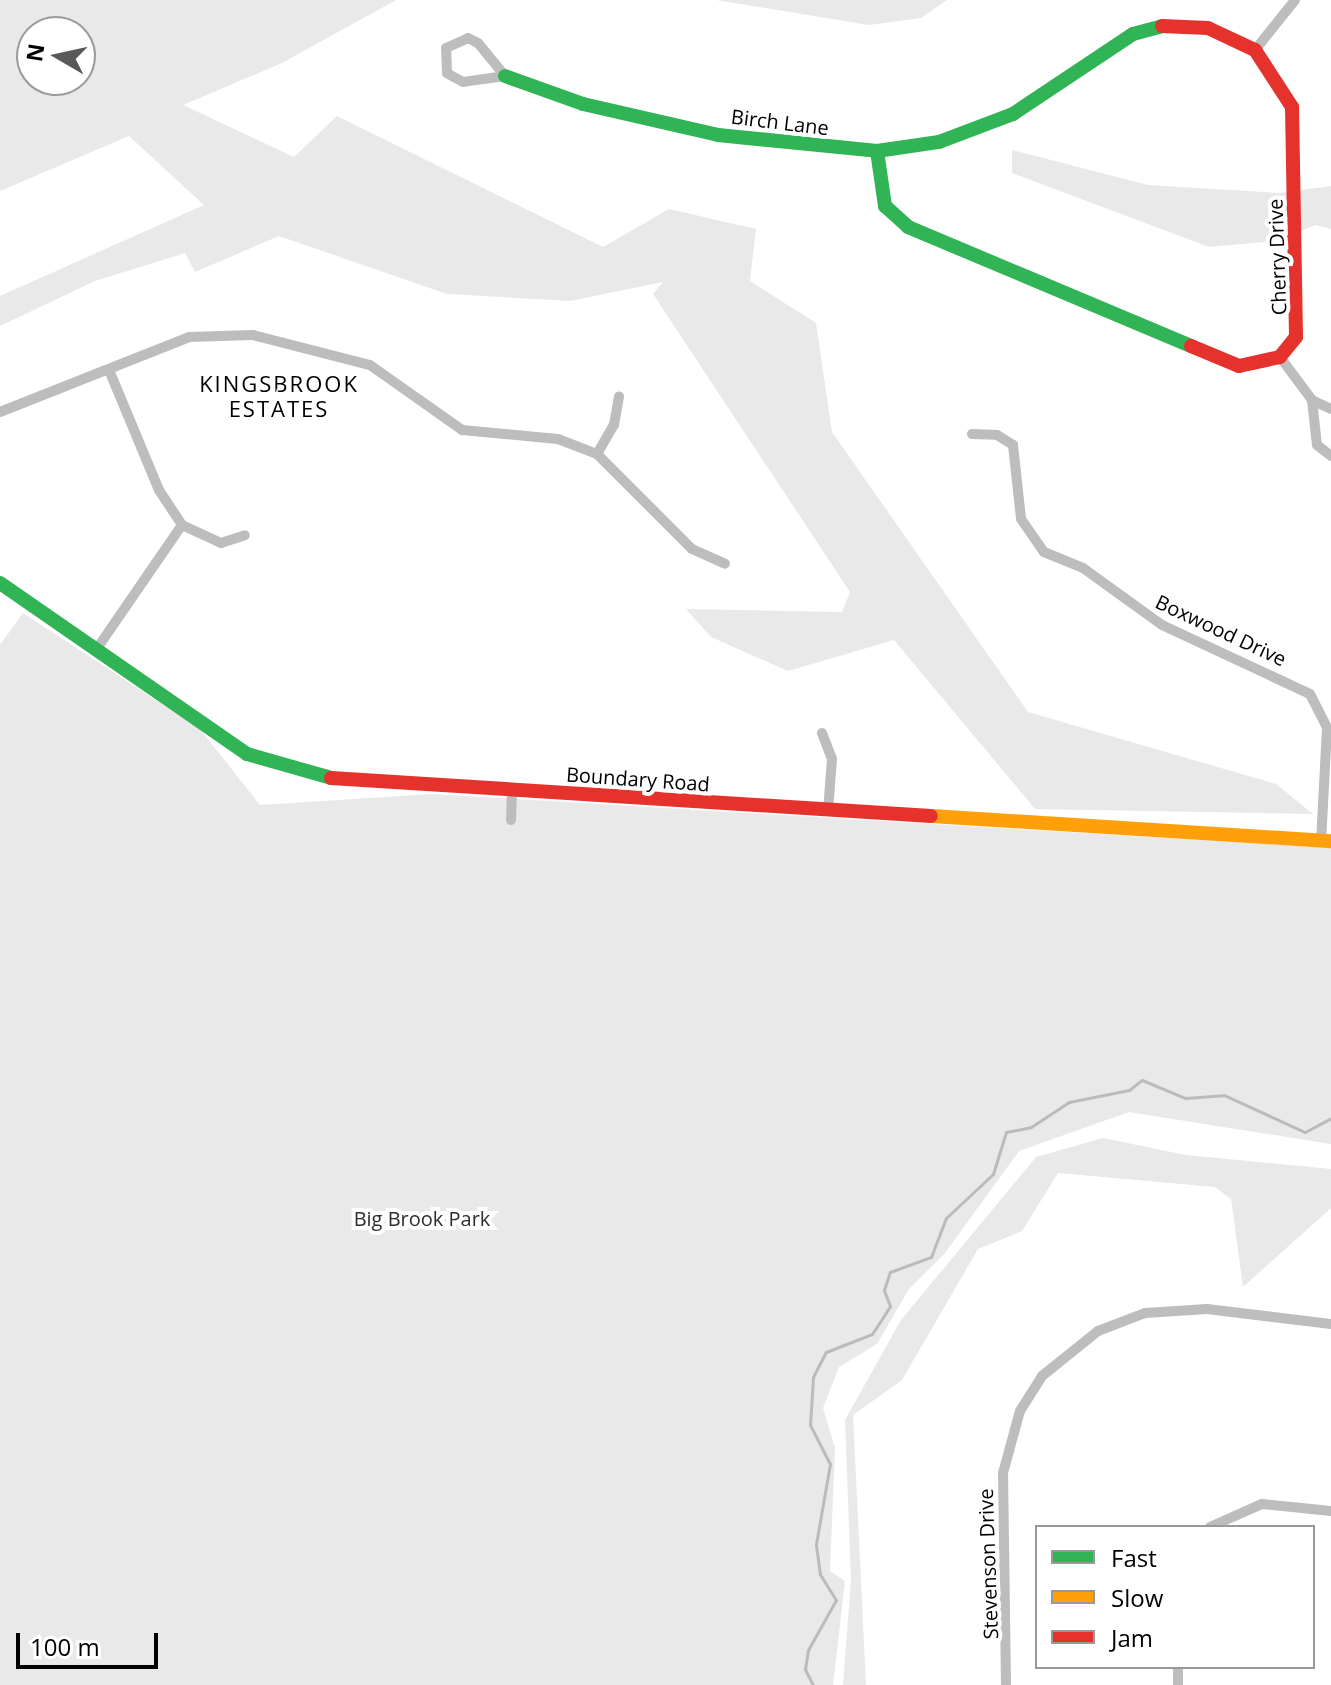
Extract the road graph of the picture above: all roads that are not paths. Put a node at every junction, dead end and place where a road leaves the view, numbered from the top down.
1 (1295, 0) edge
2 (1255, 50) junction
3 (505, 76) junction
4 (1047, 94) joint
5 (877, 151) junction
6 (1280, 357) junction
7 (109, 370) junction
8 (619, 396) dead end
9 (1312, 400) junction
10 (1331, 409) edge
11 (0, 412) edge
12 (972, 434) dead end
13 (597, 454) junction
14 (1331, 456) edge
15 (182, 525) junction
16 (245, 535) dead end
17 (725, 564) dead end
18 (0, 583) edge
19 (96, 650) junction
20 (822, 733) dead end
21 (512, 791) junction
22 (828, 811) junction
23 (511, 820) dead end
24 (1326, 841) edge
25 (1331, 1324) edge
26 (1331, 1511) edge
27 (1215, 1525) edge
28 (1006, 1685) edge

1 - 2 street
2 - 4 street, Cherry Drive
2 - 6 street, Cherry Drive
3 - 3 street, Birch Lane
3 - 5 street, Birch Lane
4 - 5 street, Birch Lane
5 - 6 street
6 - 9 street
7 - 11 street
7 - 13 street
7 - 15 street
8 - 13 street
9 - 10 street
9 - 14 street
12 - 24 street, Boxwood Drive
13 - 17 street
15 - 16 street
15 - 19 street
18 - 19 street, Boundary Road
19 - 21 street, Boundary Road
20 - 22 street
21 - 22 street, Boundary Road
21 - 23 street
22 - 24 street, Boundary Road
25 - 28 street, Stevenson Drive
26 - 27 street

